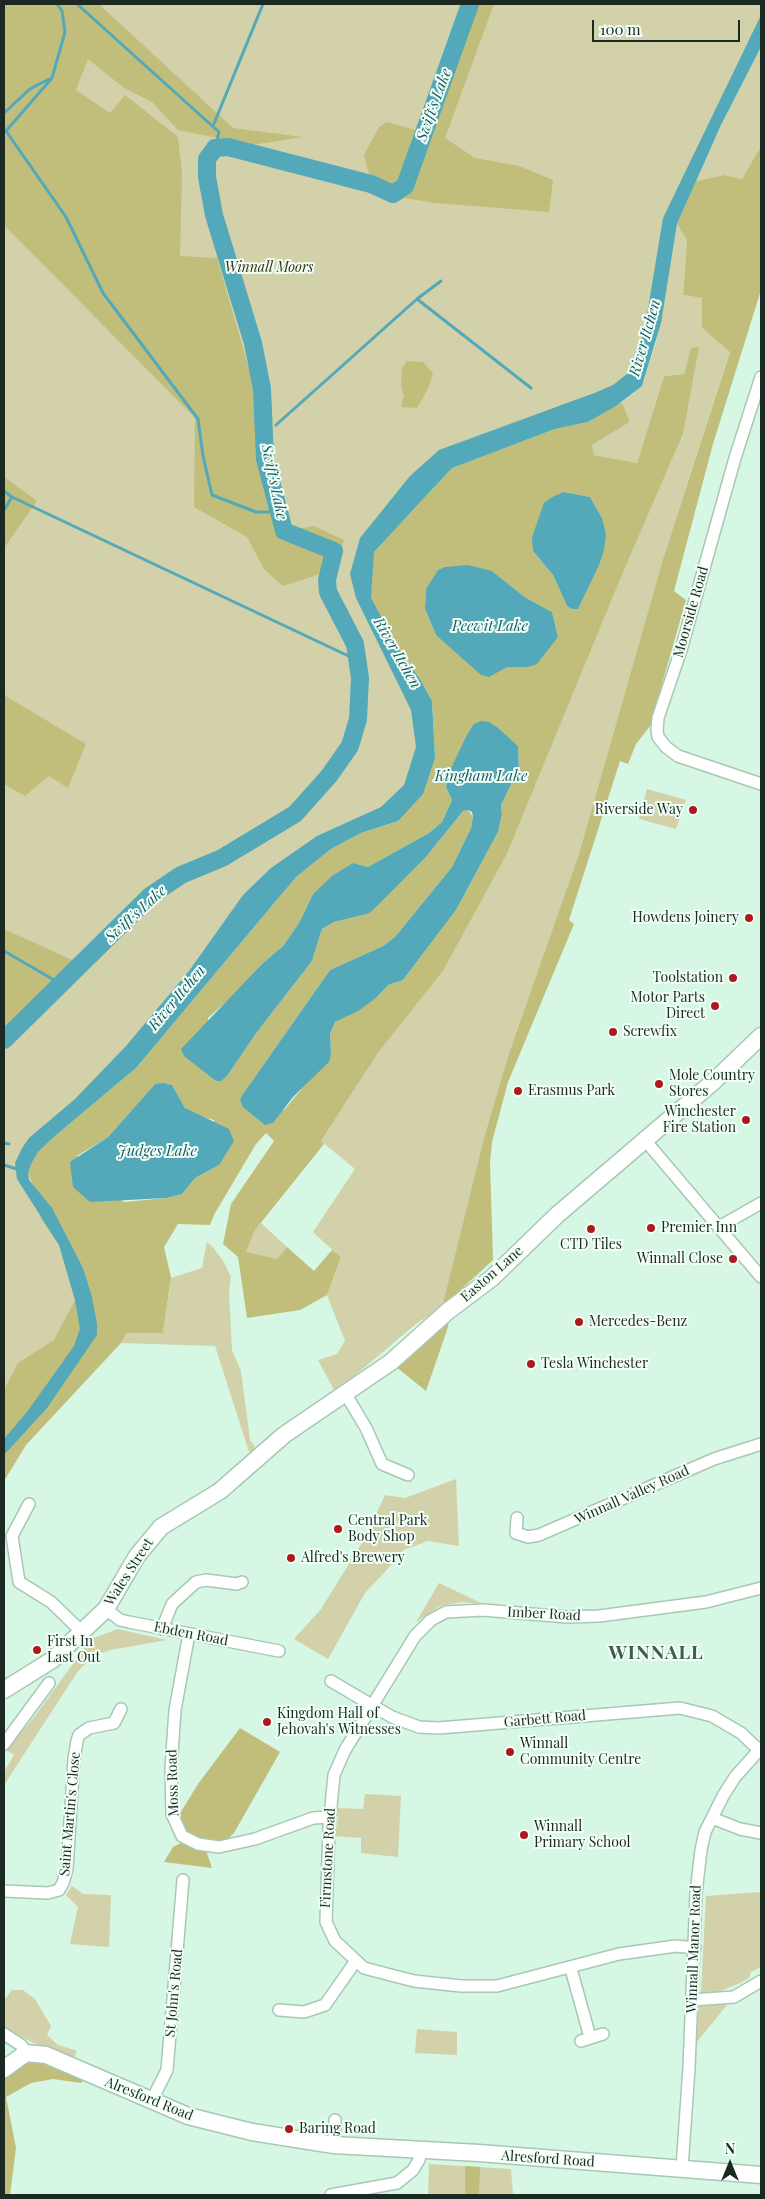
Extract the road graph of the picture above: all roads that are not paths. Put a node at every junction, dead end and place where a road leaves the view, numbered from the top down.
1 (761, 377) edge
2 (761, 784) edge
3 (761, 1036) edge
4 (644, 1139) junction
5 (761, 1203) edge
6 (720, 1227) junction
7 (761, 1277) edge
8 (344, 1392) junction
9 (761, 1444) edge
10 (408, 1475) dead end
11 (212, 1496) joint
12 (29, 1504) dead end
13 (517, 1518) dead end
14 (242, 1582) dead end
15 (761, 1588) edge
16 (106, 1610) junction
17 (162, 1629) junction
18 (82, 1632) junction
19 (189, 1634) junction
20 (279, 1651) dead end
21 (331, 1681) dead end
22 (49, 1683) dead end
23 (4, 1690) edge
24 (372, 1705) junction
25 (120, 1708) dead end
26 (4, 1744) edge
27 (760, 1749) edge
28 (330, 1817) junction
29 (712, 1818) junction
30 (761, 1833) edge
31 (183, 1880) dead end
32 (4, 1891) edge
33 (695, 1948) junction
34 (355, 1962) junction
35 (571, 1969) junction
36 (761, 1981) edge
37 (692, 2000) junction
38 (279, 2011) dead end
39 (4, 2034) edge
40 (603, 2034) dead end
41 (26, 2053) junction
42 (4, 2069) edge
43 (151, 2102) junction
44 (335, 2120) dead end
45 (334, 2145) junction
46 (421, 2150) junction
47 (682, 2168) junction
48 (761, 2175) edge
49 (331, 2195) edge

1 - 2 street, Moorside Road
3 - 4 street, Easton Lane
4 - 6 street
4 - 8 street, Easton Lane
5 - 6 street
6 - 7 street
8 - 10 street
8 - 11 street, Easton Lane
9 - 13 street, Winnall Valley Road
11 - 16 street, Wales Street
12 - 18 street
14 - 17 street
15 - 24 street, Imber Road
16 - 17 street, Ebden Road
16 - 18 street, Wales Street
17 - 19 street, Ebden Road
18 - 23 street, Wales Street
19 - 20 street, Ebden Road
19 - 28 street, Moss Road
21 - 24 street, Garbett Road
22 - 26 street
24 - 27 street, Garbett Road
24 - 28 street, Firmstone Road
25 - 32 street, Saint Martin's Close
27 - 29 street, Winnall Manor Road
28 - 34 street, Firmstone Road
29 - 30 street
29 - 33 street, Winnall Manor Road
31 - 43 street, St John's Road
33 - 35 street, Firmstone Road
33 - 37 street, Winnall Manor Road
34 - 35 street, Firmstone Road
34 - 38 street
35 - 40 street
36 - 37 street
37 - 47 street, Winnall Manor Road
39 - 41 street
41 - 42 street
41 - 43 street, Alresford Road
43 - 45 street, Alresford Road
44 - 45 street
45 - 46 street, Alresford Road
46 - 47 street, Alresford Road
46 - 49 street
47 - 48 street, Alresford Road

